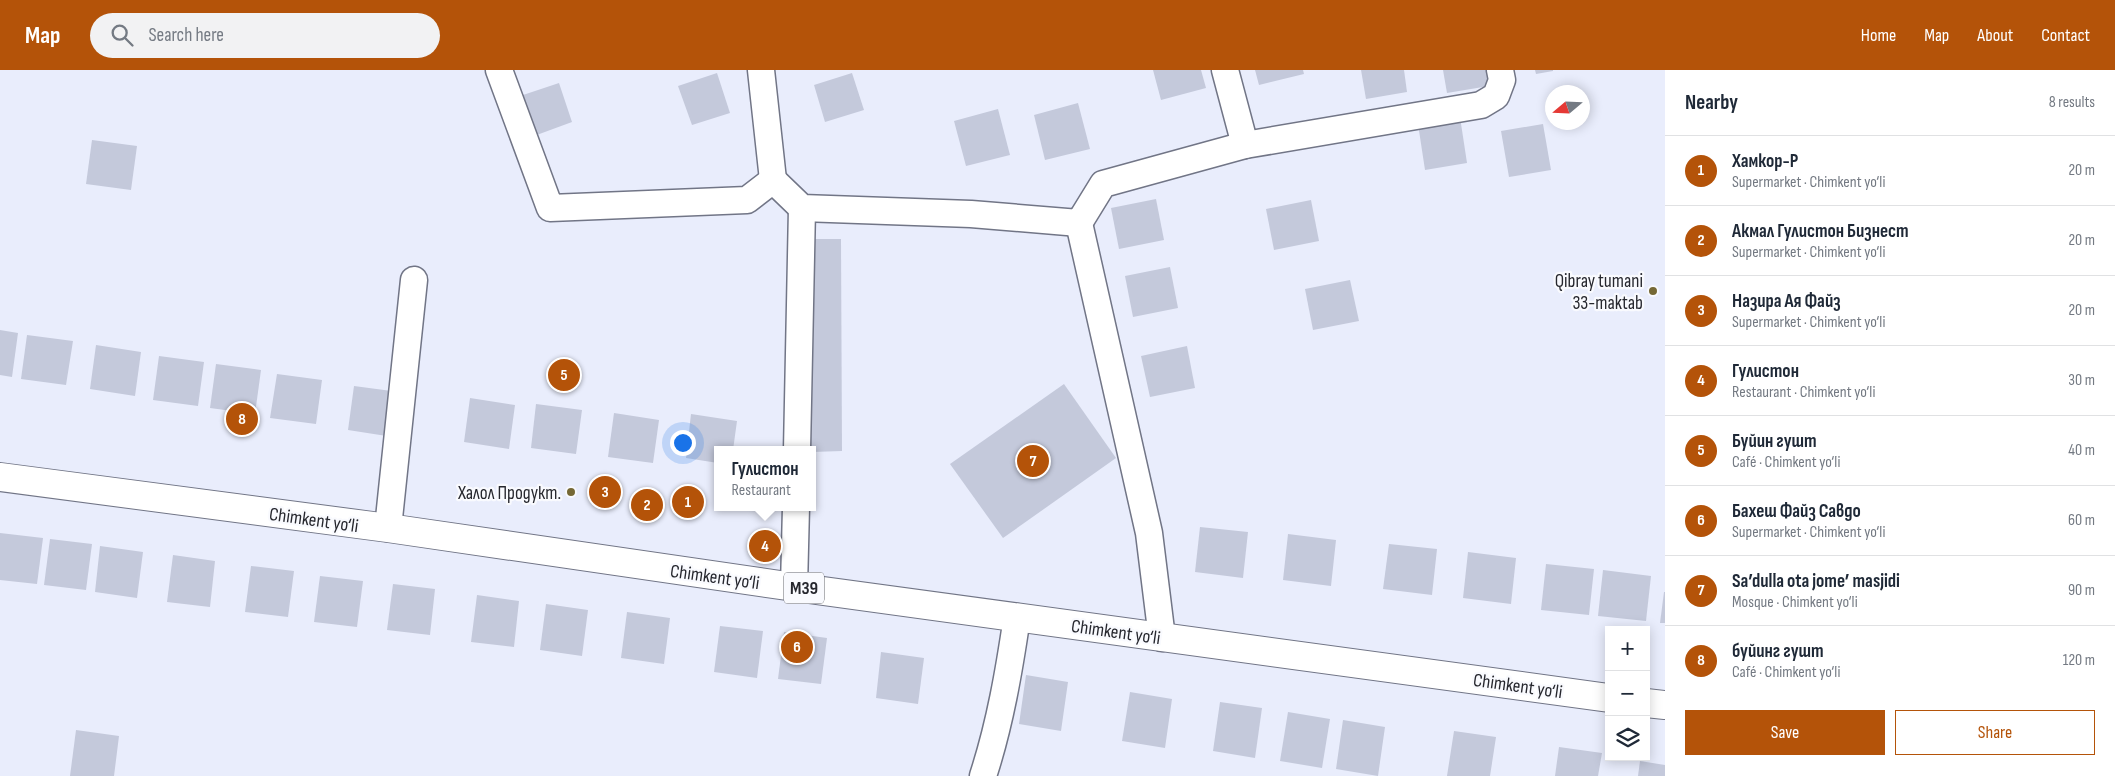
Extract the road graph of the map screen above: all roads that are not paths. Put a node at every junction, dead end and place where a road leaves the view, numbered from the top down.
1 (499, 70) edge
2 (761, 70) edge
3 (1225, 70) edge
4 (1500, 70) edge
5 (1245, 145) junction
6 (773, 180) junction
7 (802, 208) junction
8 (1079, 223) junction
9 (414, 280) dead end
10 (797, 446) edge
11 (0, 477) edge
12 (796, 511) edge
13 (388, 528) junction
14 (794, 587) junction
15 (1017, 617) junction
16 (1162, 638) junction
17 (1605, 697) edge
18 (1650, 703) edge
19 (1665, 705) edge
20 (983, 776) edge

1 - 6 street
2 - 6 street
3 - 5 street
4 - 5 street
5 - 8 street
6 - 7 street
7 - 8 street
7 - 10 street
8 - 16 street
9 - 13 street
11 - 13 highway, Chimkent yo‘li / M39
12 - 14 street
13 - 14 highway, Chimkent yo‘li / M39
14 - 15 highway, Chimkent yo‘li / M39
15 - 16 highway, Chimkent yo‘li / M39
15 - 20 street
16 - 17 highway, Chimkent yo‘li / M39
18 - 19 highway

